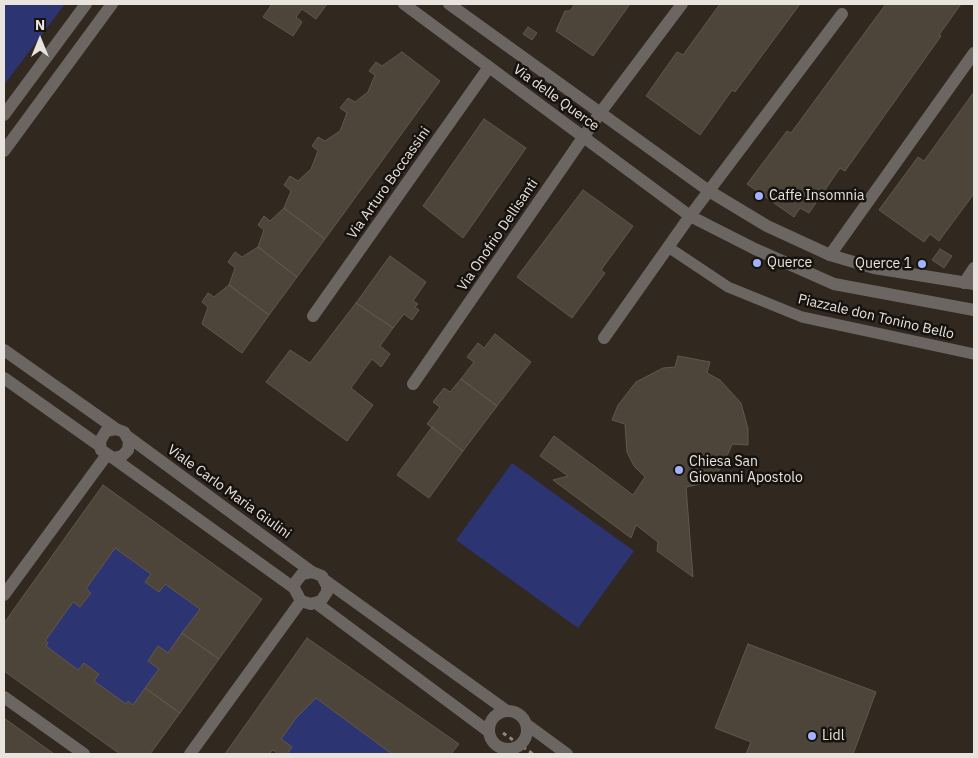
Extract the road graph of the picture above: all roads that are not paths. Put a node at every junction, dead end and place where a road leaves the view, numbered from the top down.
1 (86, 4) edge
2 (112, 4) edge
3 (404, 4) edge
4 (448, 4) edge
5 (682, 4) edge
6 (842, 14) dead end
7 (974, 53) edge
8 (489, 67) junction
9 (604, 108) junction
10 (4, 115) edge
11 (583, 137) junction
12 (4, 151) edge
13 (709, 190) junction
14 (690, 216) junction
15 (668, 247) junction
16 (830, 255) junction
17 (974, 268) edge
18 (969, 284) edge
19 (974, 310) edge
20 (313, 316) dead end
21 (604, 338) dead end
22 (4, 350) edge
23 (974, 354) edge
24 (4, 378) edge
25 (413, 384) dead end
26 (116, 429) junction
27 (128, 436) junction
28 (106, 453) junction
29 (312, 572) junction
30 (326, 581) junction
31 (294, 588) junction
32 (4, 595) edge
33 (302, 601) junction
34 (316, 604) junction
35 (4, 697) edge
36 (507, 711) junction
37 (526, 724) junction
38 (488, 731) junction
39 (494, 750) edge
40 (519, 751) edge
41 (84, 754) edge
42 (190, 754) edge
43 (567, 754) edge

1 - 10 street
2 - 12 street
3 - 8 street, Via delle Querce
4 - 9 street, Via delle Querce
5 - 9 street, Via delle Querce
6 - 13 street
7 - 16 street
8 - 11 street, Via delle Querce
8 - 20 street, Via Arturo Boccassini
9 - 11 street, Via Onofrio Dellisanti
9 - 13 street, Via delle Querce
11 - 14 street, Via delle Querce
11 - 25 street, Via Onofrio Dellisanti
13 - 14 street
13 - 16 street, Via delle Querce
14 - 15 street
14 - 19 street, Via delle Querce
15 - 21 street
15 - 23 lane, Piazzale don Tonino Bello
16 - 18 street, Via delle Querce
17 - 18 street, Via delle Querce
22 - 26 street
24 - 28 street
26 - 27 street
26 - 28 street
27 - 28 street
27 - 29 street, Viale Carlo Maria Giulini
28 - 31 street
28 - 32 street
29 - 30 street
29 - 31 street
30 - 34 street
30 - 36 street
31 - 33 street
33 - 34 street
33 - 42 street
34 - 38 street
35 - 41 street
36 - 37 street
36 - 38 street
37 - 40 street
37 - 43 street
38 - 39 street
39 - 40 street

